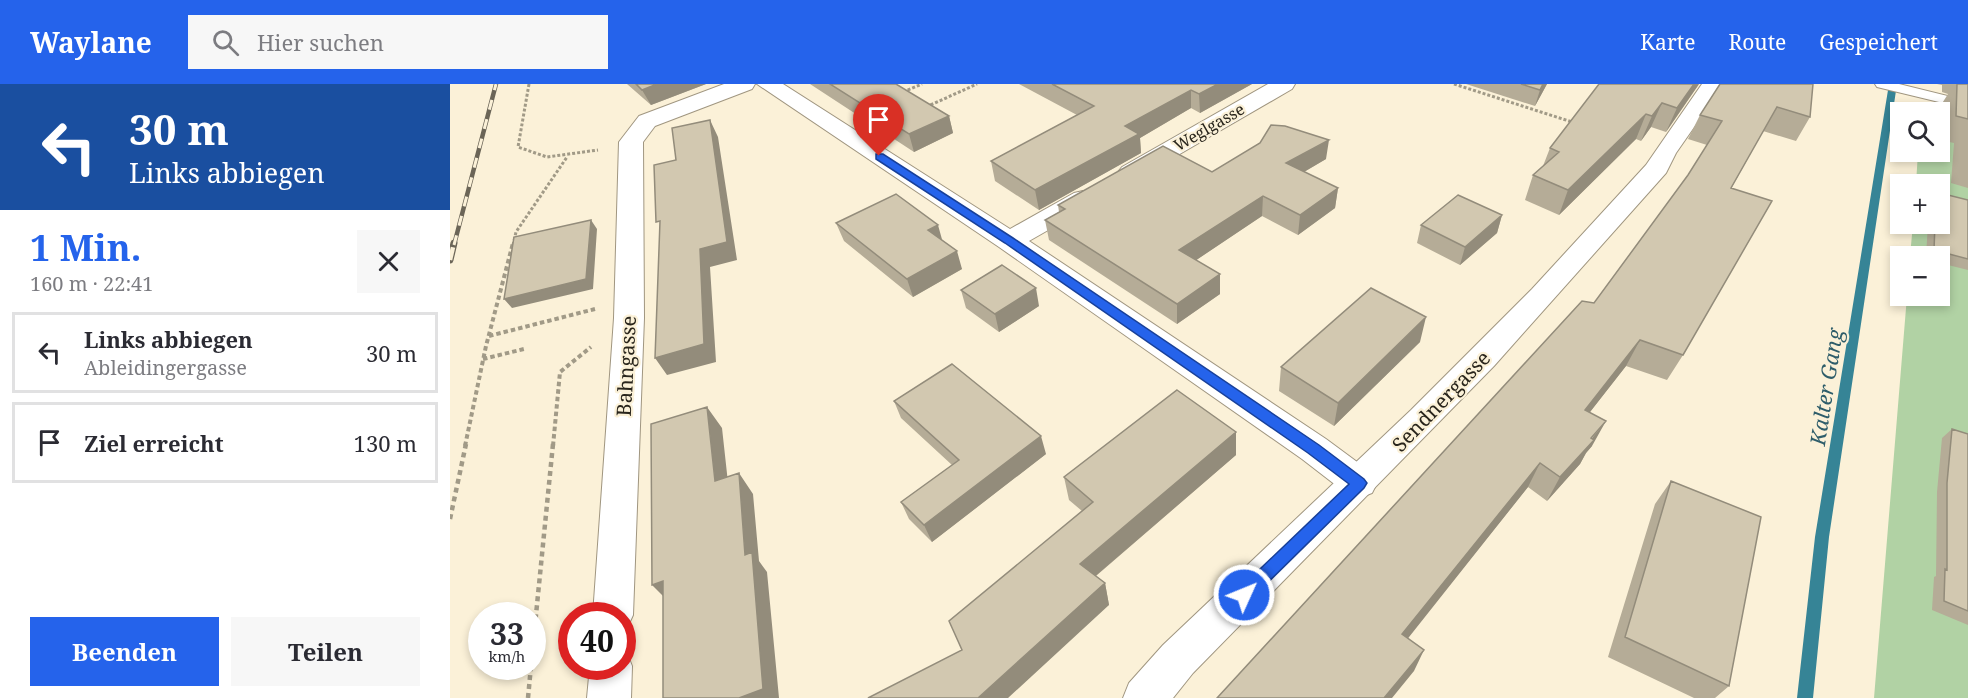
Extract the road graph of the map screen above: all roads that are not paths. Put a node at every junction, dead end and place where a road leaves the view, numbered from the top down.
1 (744, 84) edge
2 (768, 84) edge
3 (1284, 84) edge
4 (1713, 84) edge
5 (1882, 84) edge
6 (1968, 105) edge
7 (1009, 241) junction
8 (1359, 483) junction
9 (614, 602) edge
10 (610, 680) edge
11 (609, 698) edge
12 (1145, 698) edge

1 - 9 street, Bahngasse
2 - 7 street
3 - 7 street, Weglgasse
4 - 8 street, Sendnergasse
5 - 6 lane
7 - 8 street
8 - 12 street, Sendnergasse
10 - 11 street

